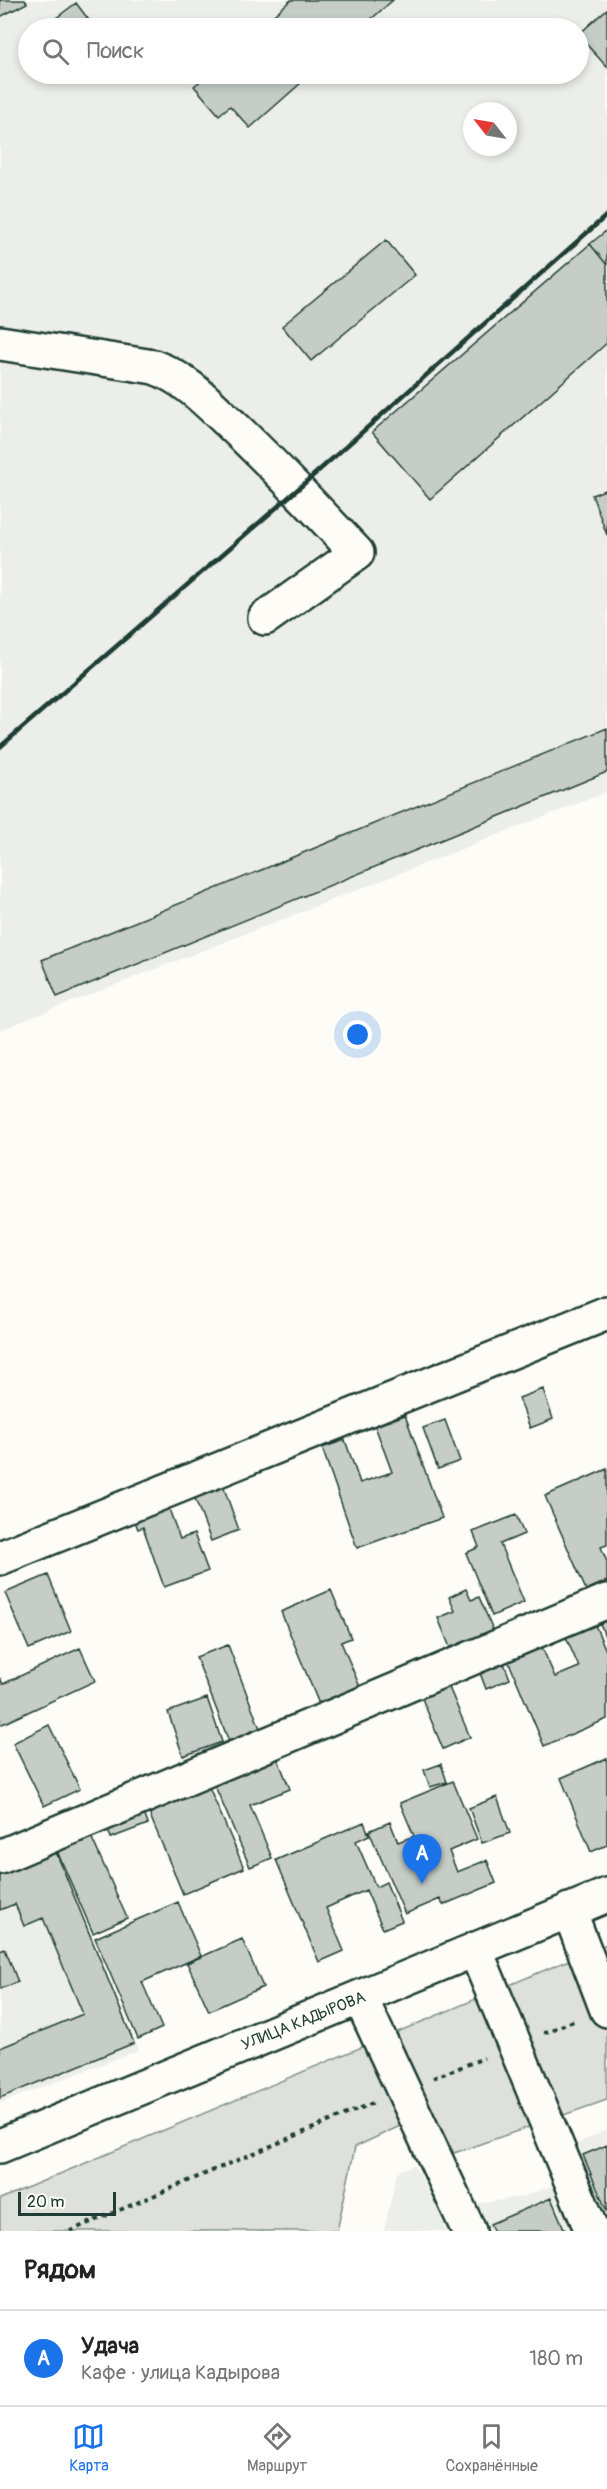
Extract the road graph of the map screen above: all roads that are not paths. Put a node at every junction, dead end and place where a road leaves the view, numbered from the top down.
1 (0, 343) edge
2 (265, 618) dead end
3 (607, 1313) edge
4 (0, 1558) edge
5 (607, 1601) edge
6 (0, 1857) edge
7 (607, 1895) edge
8 (569, 1910) junction
9 (475, 1949) junction
10 (360, 1997) junction
11 (607, 2009) edge
12 (0, 2146) edge
13 (469, 2231) edge
14 (592, 2231) edge

1 - 2 street
3 - 4 street
5 - 6 street
7 - 8 street, УЛИЦА КАДЫРОВА
8 - 9 street, УЛИЦА КАДЫРОВА
8 - 11 street
9 - 10 street, УЛИЦА КАДЫРОВА
9 - 14 street
10 - 12 street, УЛИЦА КАДЫРОВА
10 - 13 street

